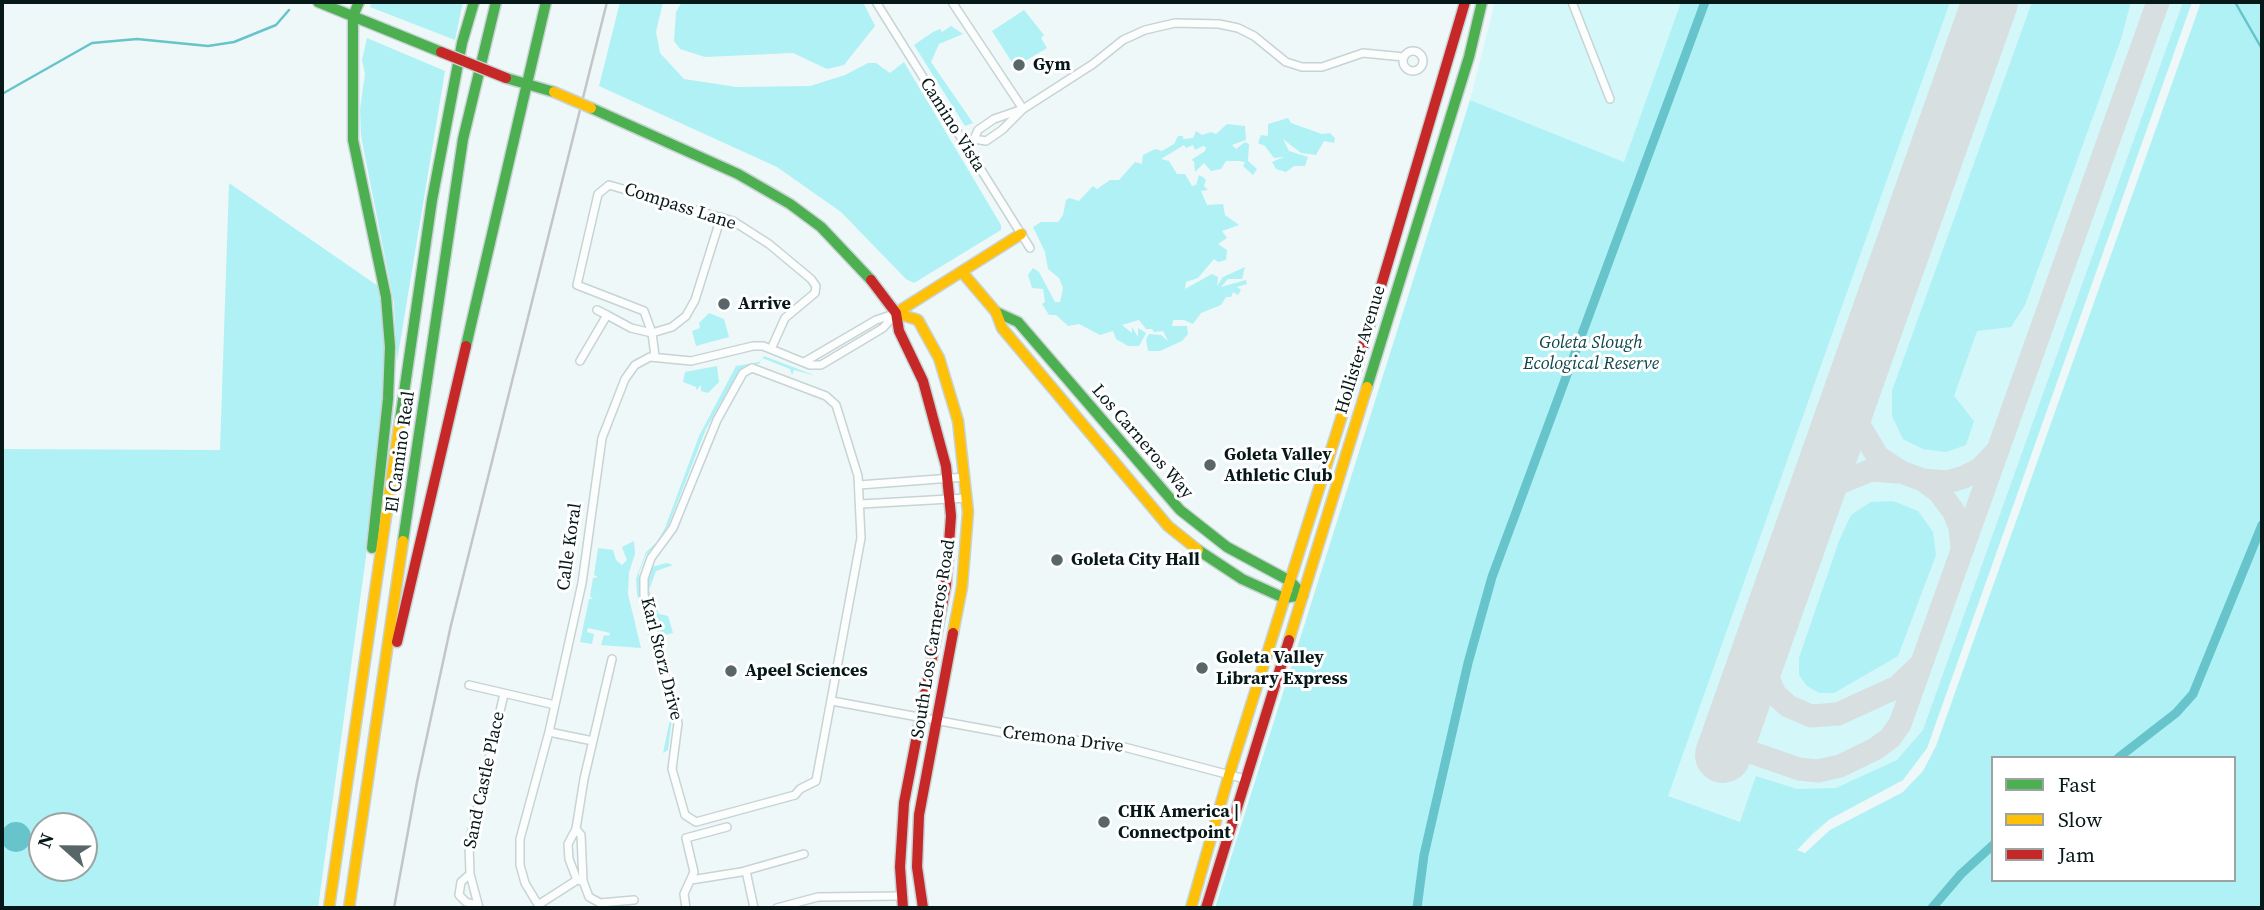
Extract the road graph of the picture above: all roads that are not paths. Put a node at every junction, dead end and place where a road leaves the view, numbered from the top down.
1 (318, 2) edge
2 (359, 2) edge
3 (474, 2) edge
4 (496, 2) edge
5 (546, 2) edge
6 (876, 2) edge
7 (952, 2) edge
8 (1465, 2) edge
9 (1482, 2) edge
10 (1572, 2) edge
11 (353, 16) junction
12 (1404, 58) dead end
13 (528, 86) junction
14 (1610, 99) dead end
15 (1023, 109) junction
16 (974, 139) junction
17 (965, 144) junction
18 (721, 217) junction
19 (1021, 234) junction
20 (1030, 248) dead end
21 (962, 272) junction
22 (597, 310) dead end
23 (996, 312) junction
24 (896, 313) junction
25 (607, 315) junction
26 (652, 333) junction
27 (771, 349) junction
28 (655, 356) junction
29 (580, 362) dead end
30 (1100, 416) junction
31 (1087, 427) junction
32 (965, 477) junction
33 (947, 479) junction
34 (859, 485) junction
35 (967, 498) junction
36 (950, 499) junction
37 (861, 504) junction
38 (1290, 581) junction
39 (1303, 595) junction
40 (1284, 598) junction
41 (612, 659) dead end
42 (361, 674) junction
43 (469, 685) dead end
44 (504, 694) junction
45 (832, 701) junction
46 (555, 705) junction
47 (920, 719) junction
48 (937, 722) junction
49 (549, 732) junction
50 (593, 741) junction
51 (372, 757) junction
52 (1229, 775) junction
53 (1245, 779) junction
54 (727, 827) dead end
55 (576, 829) junction
56 (804, 854) dead end
57 (746, 871) junction
58 (470, 874) junction
59 (691, 880) junction
60 (580, 881) junction
61 (901, 895) junction
62 (634, 900) dead end
63 (478, 906) edge
64 (539, 906) edge
65 (328, 908) edge
66 (349, 908) edge
67 (686, 908) edge
68 (754, 908) edge
69 (777, 908) edge
70 (904, 908) edge
71 (923, 908) edge
72 (1191, 908) edge
73 (1206, 908) edge

1 - 11 main road, South Los Carneros Road
2 - 11 main road
3 - 42 main road, El Camino Real
4 - 51 main road, El Camino Real
5 - 13 main road
6 - 17 street, Camino Vista
7 - 15 street
8 - 38 main road, Hollister Avenue
9 - 39 main road, Hollister Avenue
10 - 14 street
11 - 13 main road, South Los Carneros Road, bridge
11 - 42 main road
12 - 15 street
13 - 24 main road, South Los Carneros Road, bridge
13 - 51 main road
15 - 16 street
15 - 16 street
16 - 17 street
17 - 19 street, Camino Vista
18 - 26 street
18 - 26 street, Compass Lane
18 - 27 street, Compass Lane
19 - 20 street, Camino Vista
19 - 21 main road
21 - 23 main road, Los Carneros Way
21 - 24 main road
22 - 25 street
23 - 30 main road, Los Carneros Way
23 - 31 main road, Los Carneros Way
24 - 27 street
24 - 32 main road, South Los Carneros Road
24 - 33 main road, South Los Carneros Road
25 - 26 street
25 - 29 street
26 - 28 street
27 - 28 street
28 - 46 street, Calle Koral
30 - 31 main road
30 - 38 main road, Los Carneros Way
31 - 40 main road, Los Carneros Way
32 - 33 street
32 - 35 main road, South Los Carneros Road
33 - 34 street
33 - 36 main road, South Los Carneros Road
34 - 37 street, Karl Storz Drive
34 - 45 street, Karl Storz Drive
35 - 36 street
35 - 48 main road, South Los Carneros Road
36 - 37 street
36 - 47 main road, South Los Carneros Road
37 - 45 street, Karl Storz Drive
38 - 39 main road, Los Carneros Way
38 - 40 main road, Hollister Avenue
39 - 40 main road
39 - 53 main road, Hollister Avenue
40 - 52 main road, Hollister Avenue
41 - 50 street
42 - 65 main road, El Camino Real
43 - 44 street, Sand Castle Place
44 - 46 street, Sand Castle Place
44 - 58 street, Sand Castle Place
45 - 47 street, Cremona Drive
46 - 49 street, Calle Koral
47 - 48 street, Cremona Drive
47 - 61 main road, South Los Carneros Road
48 - 52 street, Cremona Drive
48 - 71 main road, South Los Carneros Road
49 - 50 street
49 - 64 street, Calle Koral
50 - 55 street
51 - 66 main road, El Camino Real
52 - 53 street, Cremona Drive
52 - 72 main road, Hollister Avenue
53 - 73 main road, Hollister Avenue
54 - 59 street
55 - 60 street
55 - 60 street
56 - 57 street
57 - 59 street
57 - 68 street
58 - 63 street, Sand Castle Place
58 - 63 street
59 - 67 street
60 - 62 street
60 - 64 street
61 - 69 street
61 - 70 main road, South Los Carneros Road

